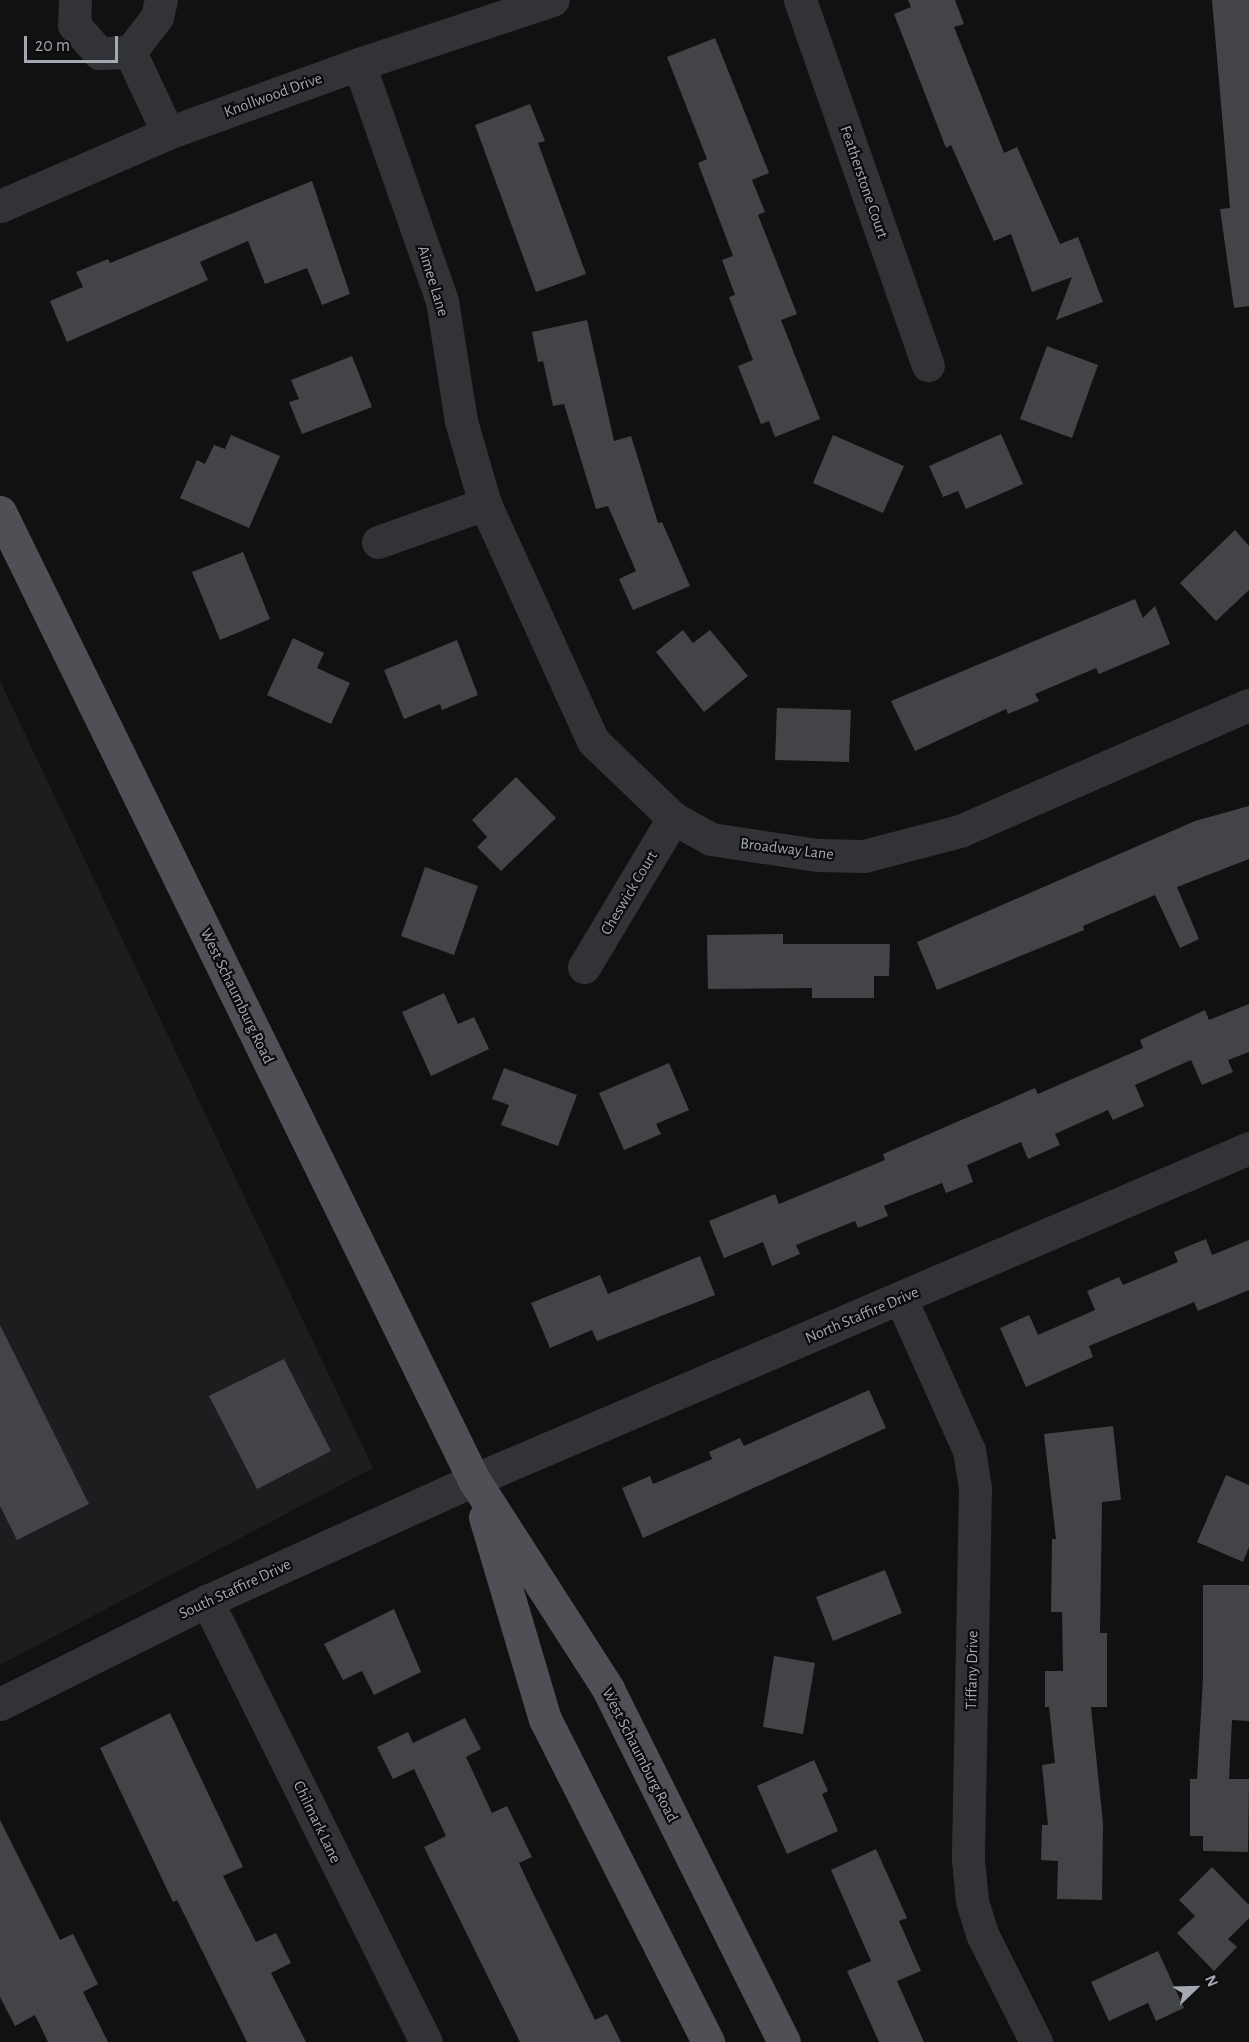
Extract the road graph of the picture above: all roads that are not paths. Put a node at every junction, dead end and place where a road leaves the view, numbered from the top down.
1 (75, 0) edge
2 (161, 0) edge
3 (553, 0) edge
4 (800, 0) edge
5 (130, 52) junction
6 (359, 64) junction
7 (168, 133) junction
8 (0, 206) edge
9 (928, 365) dead end
10 (485, 504) junction
11 (0, 512) edge
12 (378, 542) dead end
13 (1249, 705) edge
14 (673, 818) junction
15 (585, 967) dead end
16 (1249, 1148) edge
17 (901, 1299) junction
18 (474, 1480) junction
19 (207, 1601) junction
20 (0, 1704) edge
21 (426, 2042) edge
22 (708, 2042) edge
23 (784, 2042) edge
24 (1036, 2042) edge

1 - 5 street
2 - 5 street
3 - 6 street, Knollwood Drive
4 - 9 street, Featherstone Court
5 - 7 street
6 - 7 street, Knollwood Drive
6 - 10 street, Aimee Lane
7 - 8 street, Knollwood Drive
10 - 12 street
10 - 14 street, Broadway Lane
11 - 18 main road, West Schaumburg Road
13 - 14 street, Broadway Lane
14 - 15 street, Cheswick Court
16 - 17 street, North Staffire Drive
17 - 18 street, North Staffire Drive
17 - 24 street, Tiffany Drive
18 - 19 street, South Staffire Drive
18 - 22 main road, West Schaumburg Road
18 - 23 main road, West Schaumburg Road
19 - 20 street, South Staffire Drive
19 - 21 street, Chilmark Lane

